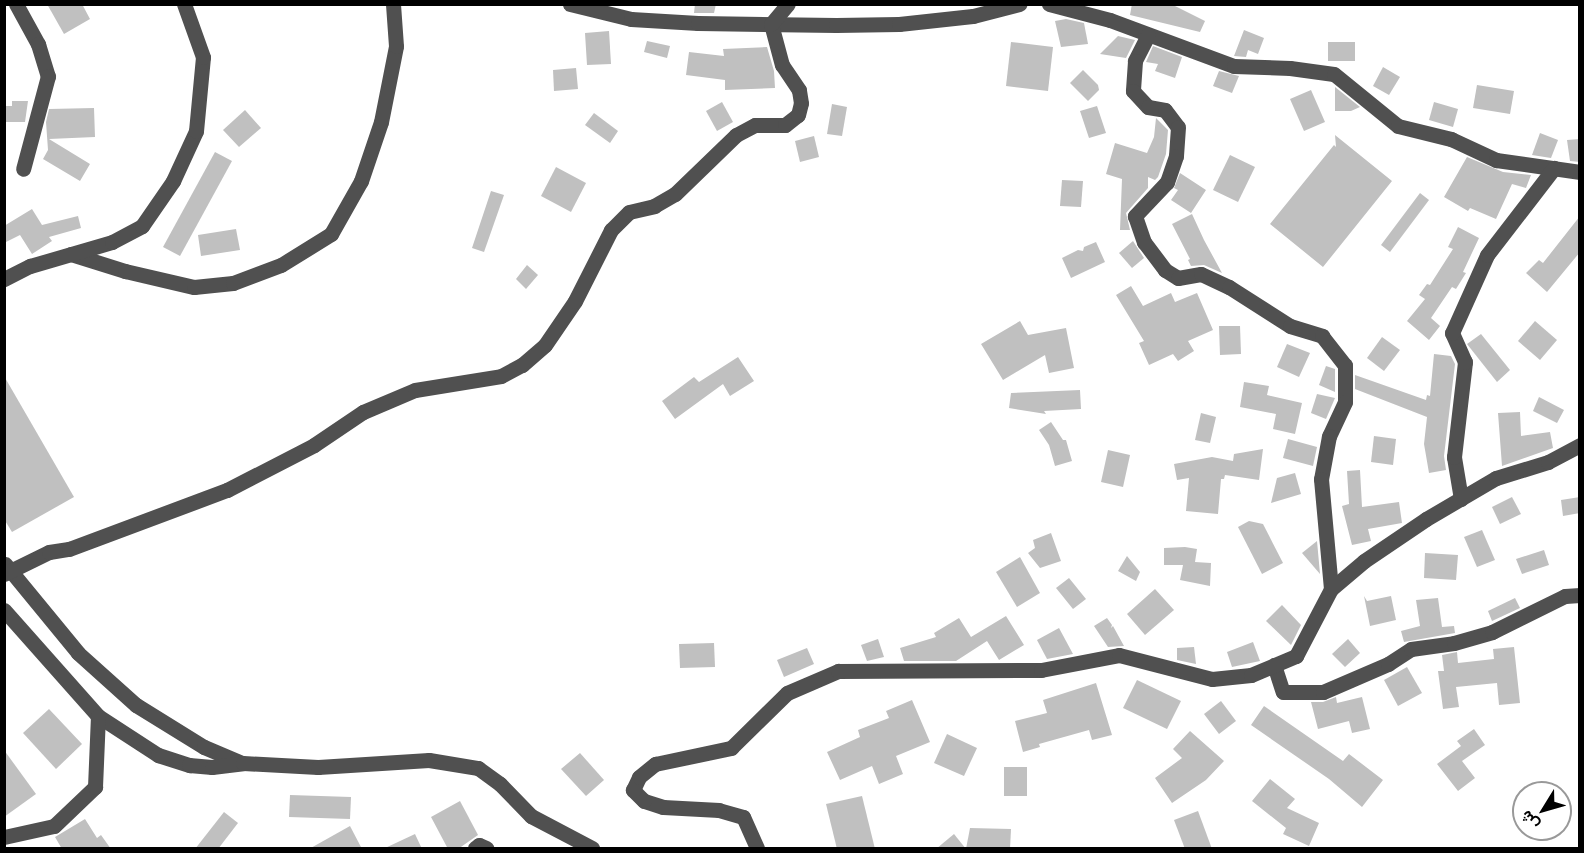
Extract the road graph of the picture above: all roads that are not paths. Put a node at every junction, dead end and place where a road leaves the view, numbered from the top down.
1 (16, 4) edge
2 (184, 4) edge
3 (393, 4) edge
4 (570, 4) edge
5 (788, 4) edge
6 (1019, 4) edge
7 (1049, 4) edge
8 (771, 24) junction
9 (1148, 35) junction
10 (1554, 168) junction
11 (23, 169) dead end
12 (1580, 172) edge
13 (71, 254) junction
14 (4, 279) edge
15 (1580, 445) edge
16 (1461, 499) junction
17 (6, 569) edge
18 (1331, 589) junction
19 (1580, 594) edge
20 (4, 610) edge
21 (1274, 665) junction
22 (98, 716) junction
23 (243, 764) junction
24 (4, 837) edge
25 (474, 849) edge
26 (486, 849) edge
27 (592, 849) edge
28 (756, 849) edge

1 - 11 street
2 - 13 street
3 - 13 street
4 - 8 street
5 - 8 street
6 - 8 street
7 - 9 street
8 - 17 street
9 - 10 street
9 - 18 street
10 - 12 street
10 - 16 street
13 - 14 street
15 - 16 street
16 - 18 street
17 - 23 street
18 - 21 street
19 - 21 street
20 - 22 street
21 - 28 street
22 - 23 street
22 - 24 street
23 - 27 street
25 - 26 street

